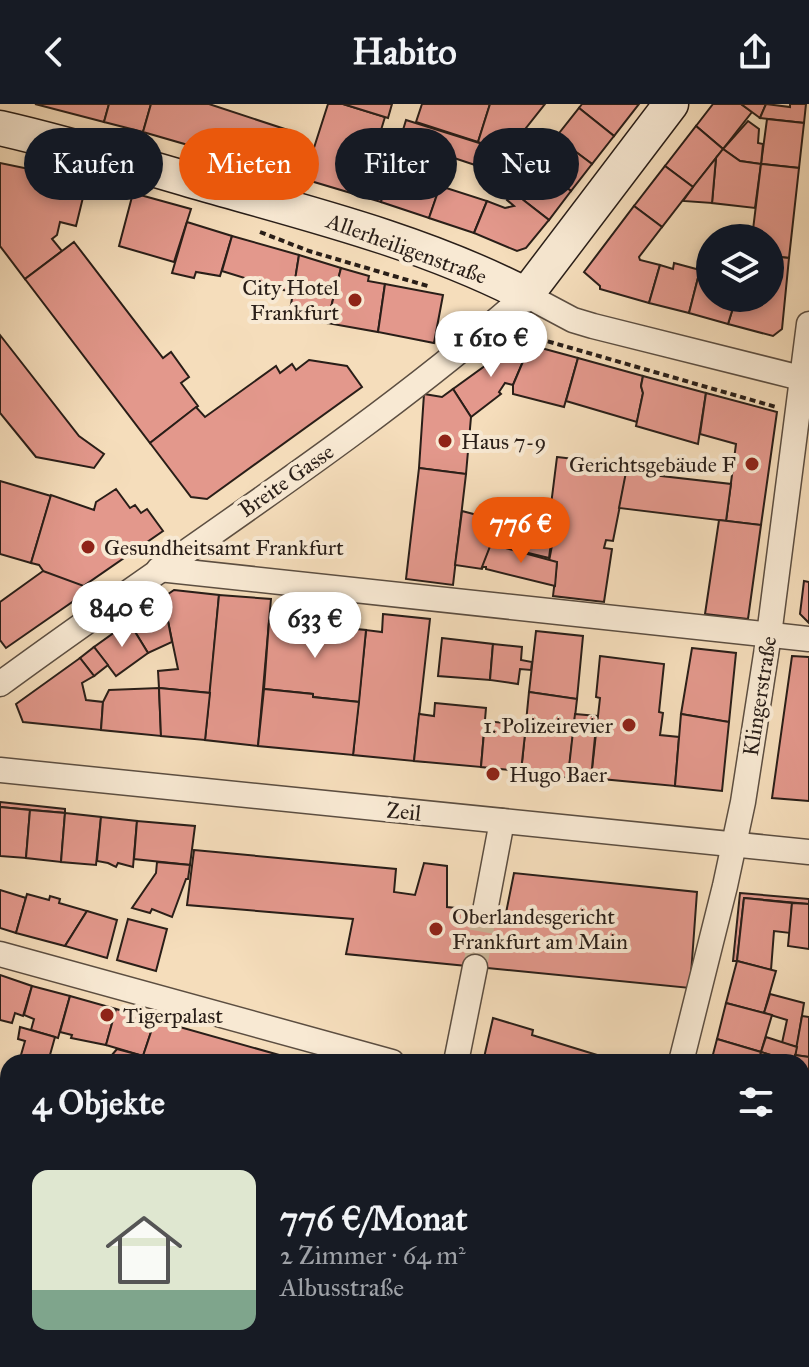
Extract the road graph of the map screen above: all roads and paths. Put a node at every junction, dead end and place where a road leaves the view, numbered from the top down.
1 (671, 104) edge
2 (0, 128) edge
3 (526, 295) junction
4 (809, 324) edge
5 (806, 379) edge
6 (159, 569) junction
7 (769, 635) junction
8 (809, 639) edge
9 (0, 684) edge
10 (0, 770) edge
11 (502, 821) junction
12 (735, 845) junction
13 (809, 852) edge
14 (485, 911) tunnel mouth
15 (0, 954) edge
16 (475, 967) tunnel mouth
17 (363, 1054) edge
18 (458, 1054) edge
19 (683, 1054) edge

1 - 3 main road
2 - 3 main road, Allerheiligenstraße
3 - 5 street, Allerheiligenstraße
3 - 6 street, Breite Gasse
4 - 5 street, Klingerstraße
5 - 7 street, Klingerstraße
6 - 7 street
6 - 9 street, Breite Gasse
7 - 8 street
7 - 12 street, Klingerstraße
10 - 11 street, Zeil
11 - 12 street, Zeil
11 - 14 street
12 - 13 street, Zeil
12 - 19 street, Klingerstraße
15 - 17 street
16 - 18 street

